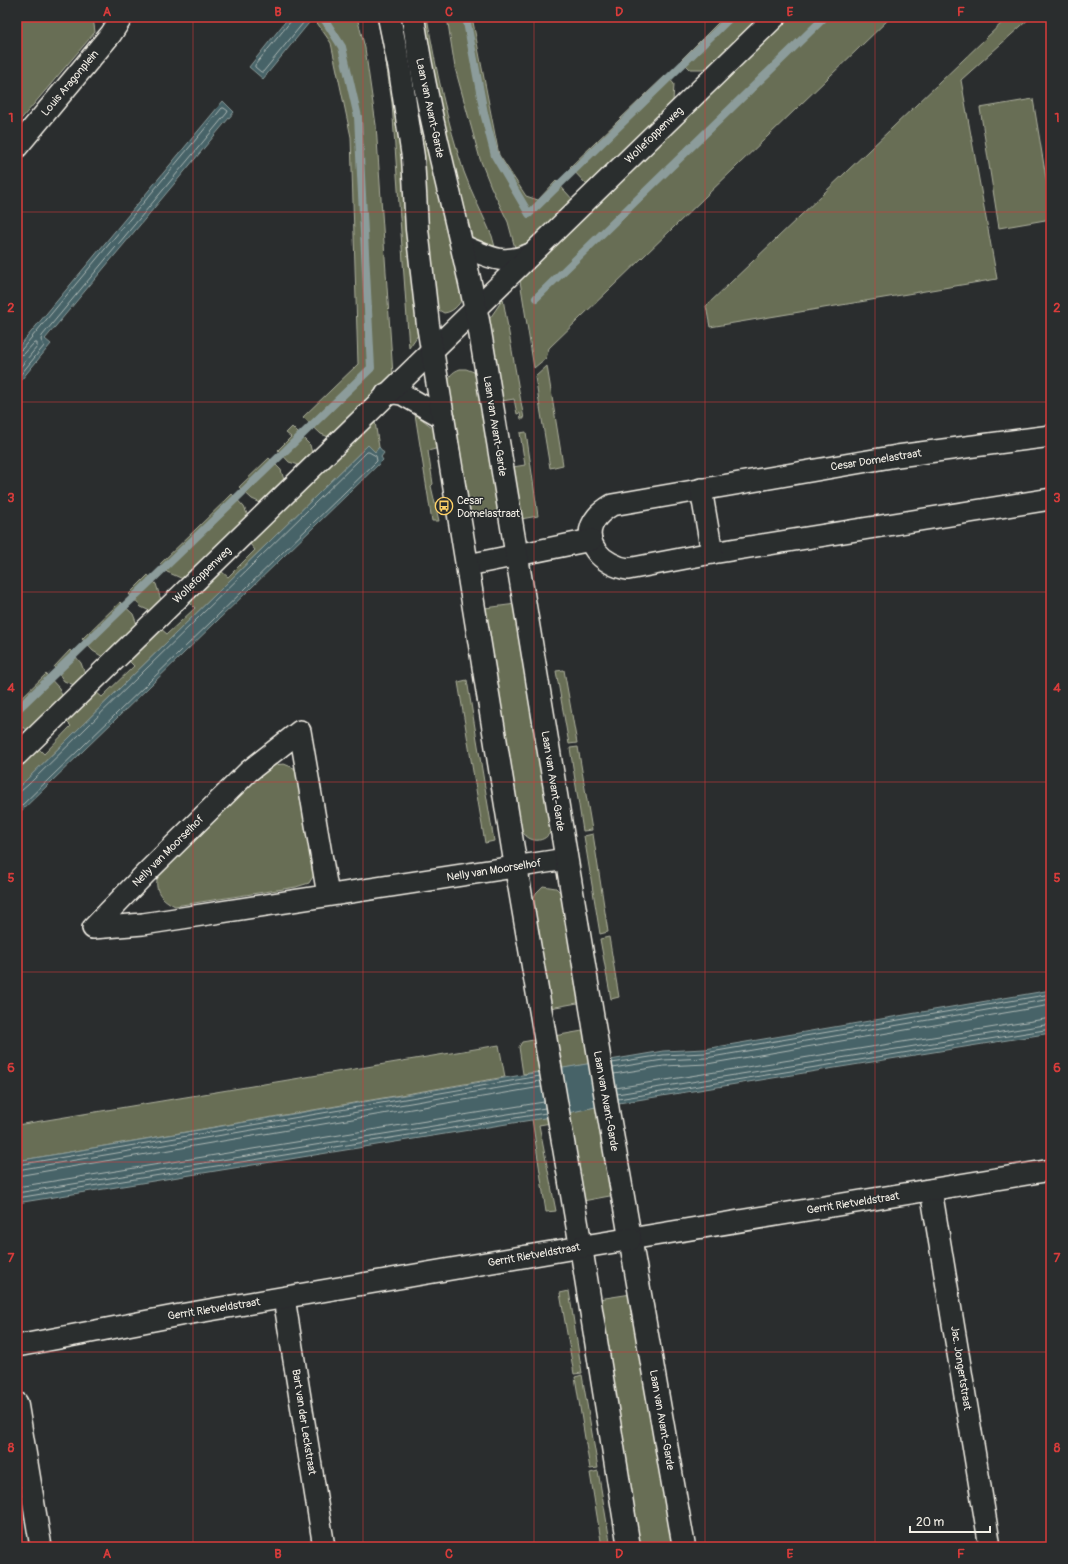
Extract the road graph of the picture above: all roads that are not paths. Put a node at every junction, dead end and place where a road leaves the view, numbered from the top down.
1 (122, 17) edge
2 (389, 17) edge
3 (413, 17) edge
4 (775, 17) edge
5 (17, 147) edge
6 (463, 246) junction
7 (533, 253) junction
8 (476, 309) junction
9 (432, 350) junction
10 (386, 394) junction
11 (444, 418) junction
12 (1051, 436) edge
13 (701, 489) junction
14 (1051, 499) edge
15 (591, 540) junction
16 (712, 553) junction
17 (516, 555) junction
18 (468, 565) junction
19 (17, 755) edge
20 (566, 859) junction
21 (516, 867) junction
22 (328, 895) junction
23 (1051, 1170) edge
24 (931, 1190) junction
25 (630, 1239) junction
26 (581, 1247) junction
27 (284, 1298) junction
28 (17, 1346) edge
29 (17, 1403) edge
30 (41, 1547) edge
31 (324, 1547) edge
32 (629, 1547) edge
33 (684, 1547) edge
34 (990, 1547) edge

1 - 5 street, Louis Aragonplein
2 - 9 street, Laan van Avant-Garde
3 - 6 street, Laan van Avant-Garde
4 - 7 street, Wollefoppenweg
6 - 7 street, Wollefoppenweg
6 - 8 street, Laan van Avant-Garde
7 - 8 street, Wollefoppenweg
8 - 9 street, Wollefoppenweg
8 - 17 street, Laan van Avant-Garde
9 - 10 street, Wollefoppenweg
9 - 11 street, Laan van Avant-Garde
10 - 11 street
10 - 19 street, Wollefoppenweg
11 - 18 street, Laan van Avant-Garde
12 - 13 street, Cesar Domelastraat
13 - 15 street, Cesar Domelastraat
13 - 16 street
14 - 16 street
15 - 16 street
15 - 17 street
17 - 18 street
17 - 20 street, Laan van Avant-Garde
18 - 21 street, Laan van Avant-Garde
20 - 21 street, Nelly van Moorselhof
20 - 25 street, Laan van Avant-Garde
21 - 22 street, Nelly van Moorselhof
21 - 26 street, Laan van Avant-Garde
22 - 22 street, Nelly van Moorselhof
23 - 24 street, Gerrit Rietveldstraat
24 - 25 street, Gerrit Rietveldstraat
24 - 34 street, Jac. Jongertstraat
25 - 26 street, Gerrit Rietveldstraat
25 - 33 street, Laan van Avant-Garde
26 - 27 street, Gerrit Rietveldstraat
26 - 32 street, Laan van Avant-Garde
27 - 28 street, Gerrit Rietveldstraat
27 - 31 street, Bart van der Leckstraat
29 - 30 street

